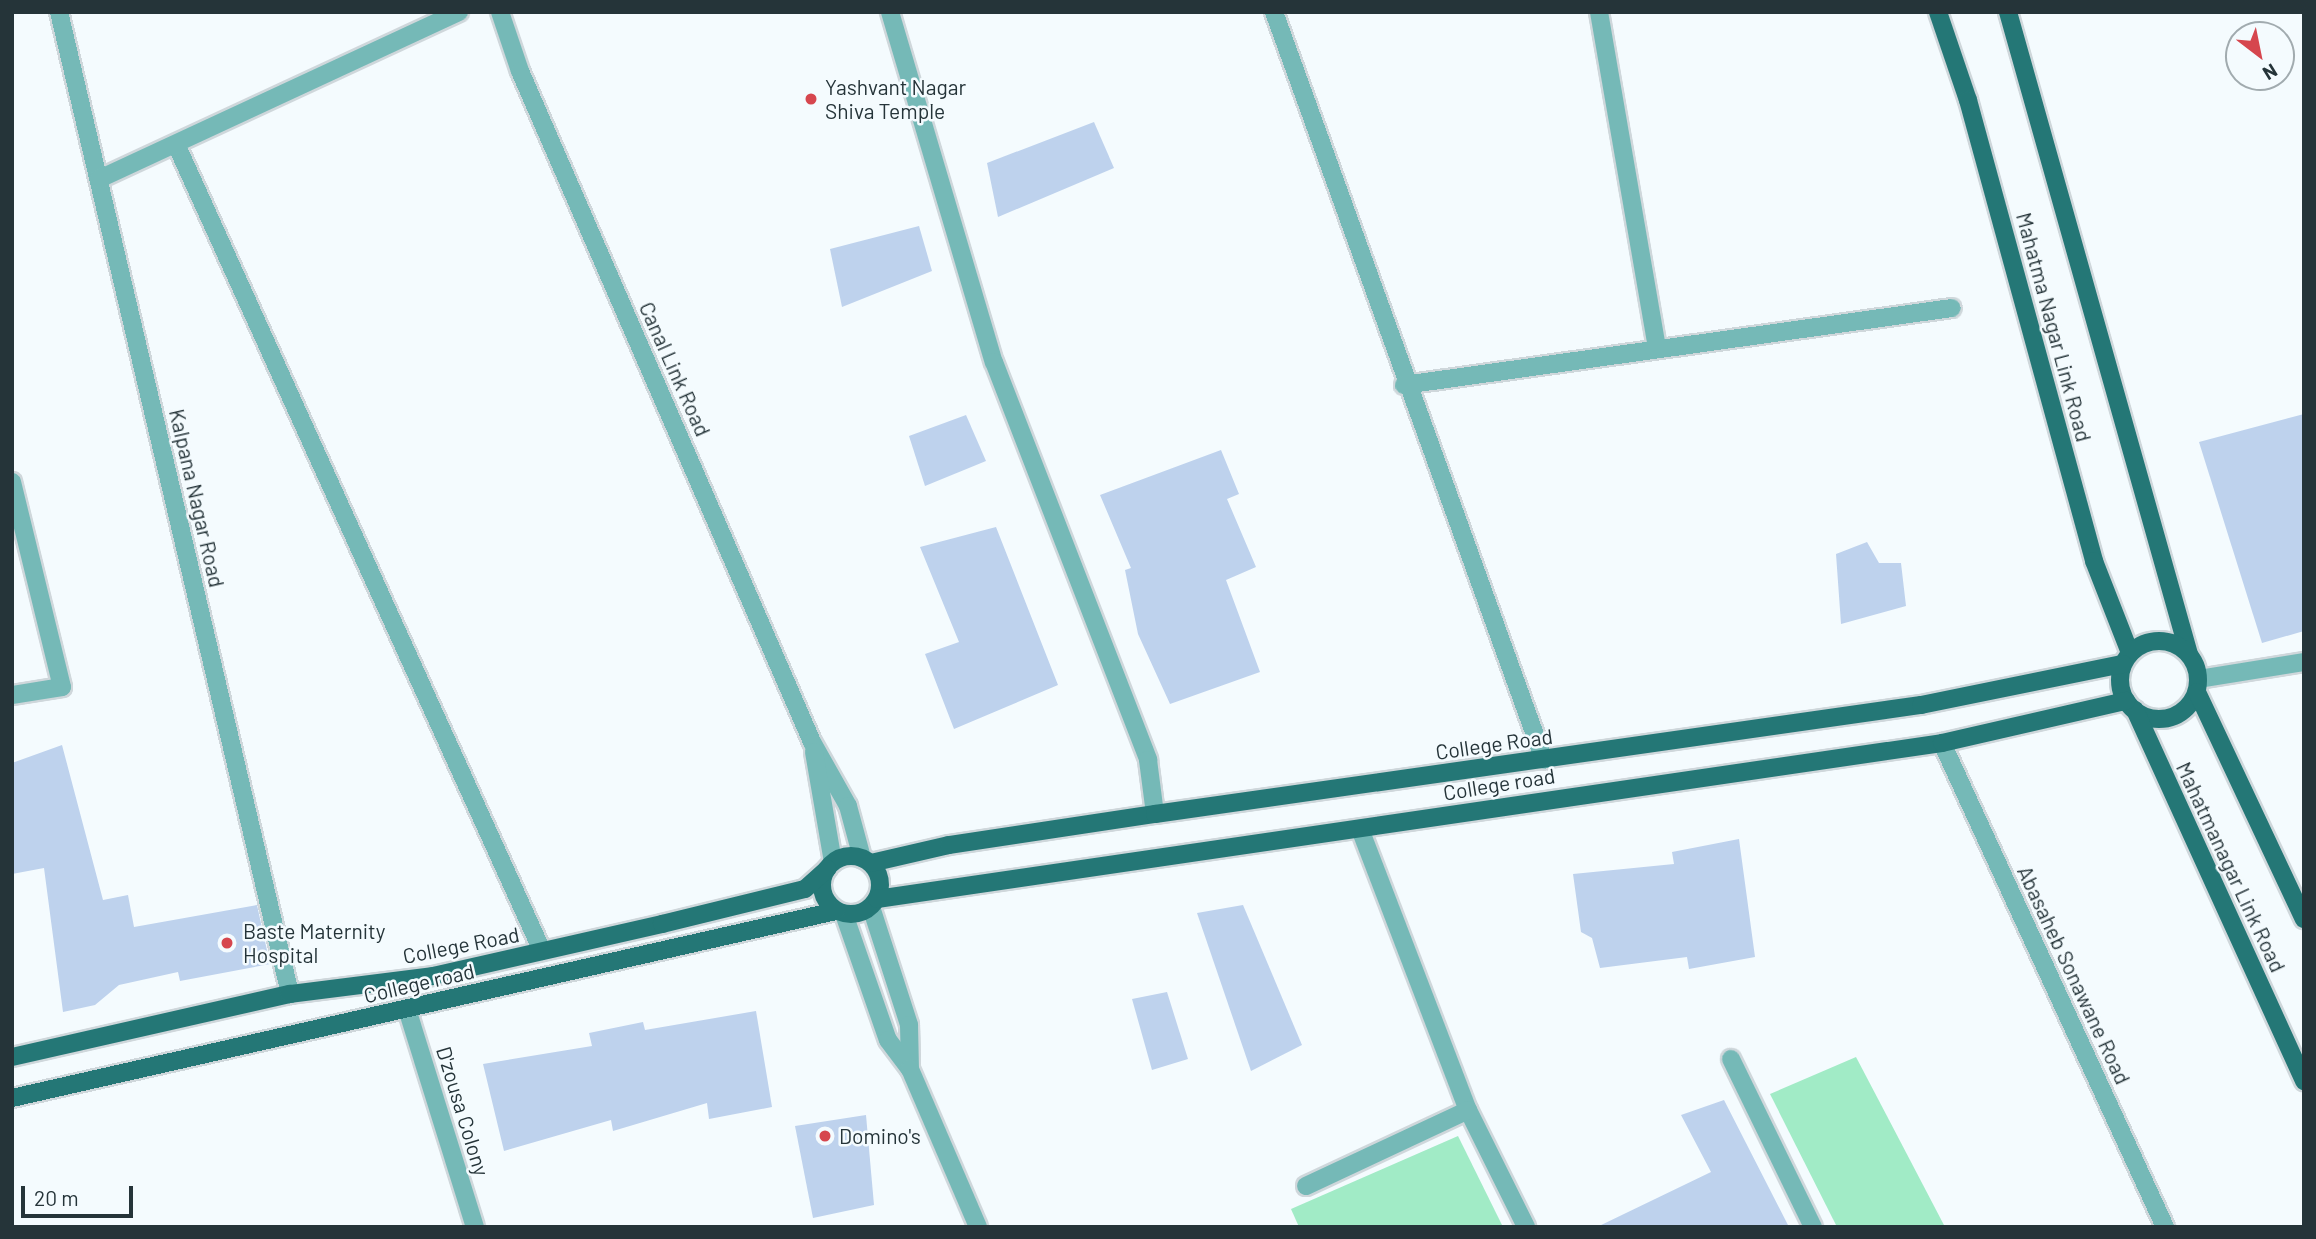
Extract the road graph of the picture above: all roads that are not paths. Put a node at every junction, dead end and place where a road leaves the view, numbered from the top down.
1 (59, 12) edge
2 (459, 12) edge
3 (500, 12) edge
4 (890, 12) edge
5 (1274, 12) edge
6 (1599, 12) edge
7 (1938, 12) edge
8 (2008, 12) edge
9 (176, 144) junction
10 (99, 178) junction
11 (1952, 308) dead end
12 (1657, 347) junction
13 (1404, 385) junction
14 (12, 482) edge
15 (2189, 654) junction
16 (2127, 659) junction
17 (2304, 662) edge
18 (2198, 685) junction
19 (12, 695) edge
20 (2130, 706) junction
21 (812, 742) junction
22 (1942, 743) junction
23 (1544, 760) junction
24 (1155, 814) junction
25 (1360, 829) junction
26 (866, 860) junction
27 (830, 865) junction
28 (874, 903) junction
29 (840, 912) junction
30 (2304, 919) edge
31 (542, 951) junction
32 (290, 994) junction
33 (407, 1009) junction
34 (12, 1057) edge
35 (1731, 1059) dead end
36 (910, 1069) junction
37 (2304, 1081) edge
38 (12, 1098) edge
39 (1468, 1110) junction
40 (1306, 1186) dead end
41 (966, 1199) junction
42 (475, 1227) edge
43 (961, 1227) edge
44 (978, 1227) edge
45 (1526, 1227) edge
46 (1813, 1227) edge
47 (2165, 1227) edge

1 - 10 street, Kalpana Nagar Road
2 - 9 street
3 - 21 street, Canal Link Road
4 - 24 street
5 - 13 street
6 - 12 street
7 - 16 main road, Mahatma Nagar Link Road
8 - 15 main road, Mahatma Nagar Link Road
9 - 10 street
9 - 31 street
10 - 32 street, Kalpana Nagar Road
11 - 12 street
12 - 13 street
13 - 23 street
14 - 19 street
15 - 16 main road
15 - 18 main road
16 - 20 main road
16 - 23 main road, College Road
17 - 18 street
18 - 20 main road
18 - 30 main road, Mahatmanagar Link Road
20 - 22 main road, College road
20 - 37 main road, Mahatmanagar Link Road
21 - 26 street, Canal Link Road
21 - 27 street, Canal Link Road
22 - 25 main road, College road
22 - 47 street, Abasaheb Sonawane Road
23 - 24 main road, College Road
24 - 26 main road, College Road
25 - 28 main road, College road
25 - 39 street
26 - 27 main road
26 - 28 main road
27 - 29 main road
27 - 31 main road, College Road
28 - 29 main road
28 - 36 street
29 - 33 main road, College road
29 - 36 street
31 - 32 main road, College Road
32 - 34 main road, College Road
33 - 38 main road, College road
33 - 42 street, D'zousa Colony
35 - 46 street
36 - 41 street
39 - 40 street
39 - 45 street
41 - 43 street
41 - 44 street

